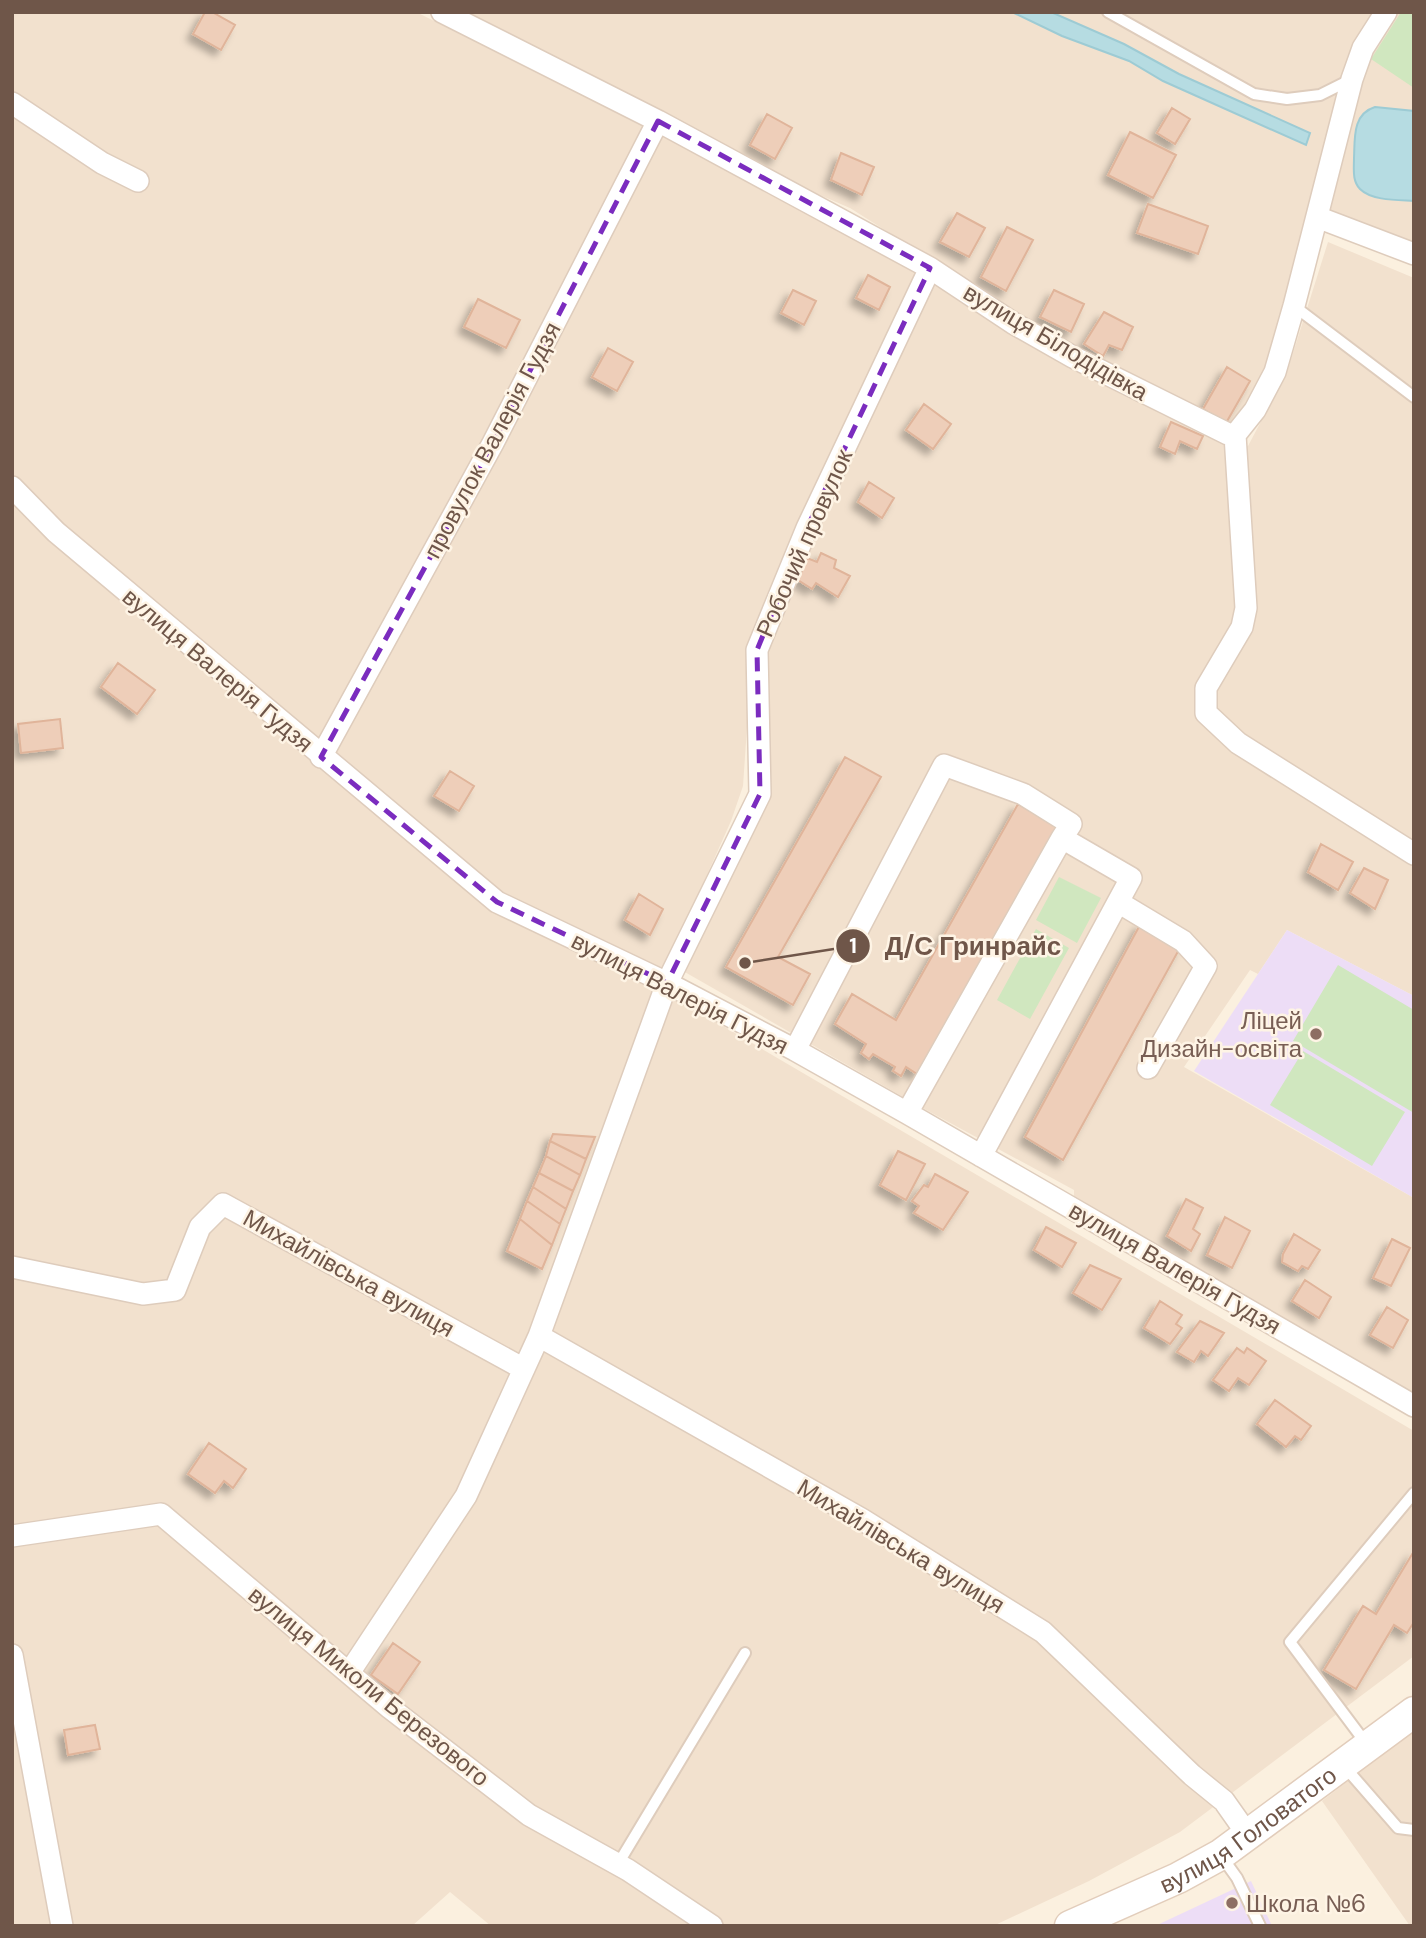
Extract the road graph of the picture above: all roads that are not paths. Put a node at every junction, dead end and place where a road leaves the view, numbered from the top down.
1 (442, 12) edge
2 (1108, 12) edge
3 (1386, 12) edge
4 (473, 19) edge
5 (1352, 79) junction
6 (12, 103) edge
7 (658, 121) junction
8 (138, 181) dead end
9 (1317, 217) junction
10 (1414, 254) edge
11 (930, 268) junction
12 (1294, 306) junction
13 (1414, 397) edge
14 (1235, 435) junction
15 (12, 487) edge
16 (321, 757) junction
17 (1062, 838) junction
18 (1414, 854) edge
19 (1118, 902) junction
20 (667, 983) junction
21 (795, 1051) junction
22 (1149, 1068) dead end
23 (907, 1113) junction
24 (981, 1156) junction
25 (12, 1267) edge
26 (539, 1336) junction
27 (524, 1369) junction
28 (1414, 1406) edge
29 (1414, 1493) edge
30 (12, 1536) edge
31 (745, 1653) dead end
32 (12, 1655) edge
33 (349, 1672) junction
34 (1414, 1712) edge
35 (1368, 1747) junction
36 (1344, 1766) junction
37 (1414, 1830) edge
38 (1248, 1835) junction
39 (1220, 1855) junction
40 (618, 1864) junction
41 (62, 1926) edge
42 (712, 1926) edge
43 (1070, 1926) edge
44 (1260, 1926) edge

1 - 4 street, вулиця Білодідівка
2 - 5 lane
3 - 5 street
4 - 7 street, вулиця Білодідівка
5 - 9 street
6 - 8 street
7 - 11 street, вулиця Білодідівка
7 - 16 street, провулок Валерія Гудзя
9 - 10 street
9 - 12 street
11 - 14 street, вулиця Білодідівка
11 - 20 street, Робочий провулок
12 - 13 lane
12 - 14 street
14 - 18 street
15 - 16 street, вулиця Валерія Гудзя
16 - 20 street, вулиця Валерія Гудзя
17 - 19 street
17 - 21 street
17 - 23 street
19 - 22 street
19 - 24 street
20 - 21 street, вулиця Валерія Гудзя
20 - 26 street, Робочий провулок
21 - 23 street, вулиця Валерія Гудзя
23 - 24 street, вулиця Валерія Гудзя
24 - 28 street, вулиця Валерія Гудзя
25 - 27 street, Михайлівська вулиця
26 - 27 street
26 - 38 street, Михайлівська вулиця
27 - 33 street
29 - 35 lane
30 - 33 street, вулиця Миколи Березового
31 - 40 lane
32 - 41 street
33 - 40 street, вулиця Миколи Березового
34 - 35 main road, вулиця Головатого
35 - 36 main road, вулиця Головатого
36 - 37 lane
36 - 38 main road, вулиця Головатого
38 - 39 main road, вулиця Головатого
39 - 43 main road, вулиця Головатого
39 - 44 lane
40 - 42 street, вулиця Миколи Березового

